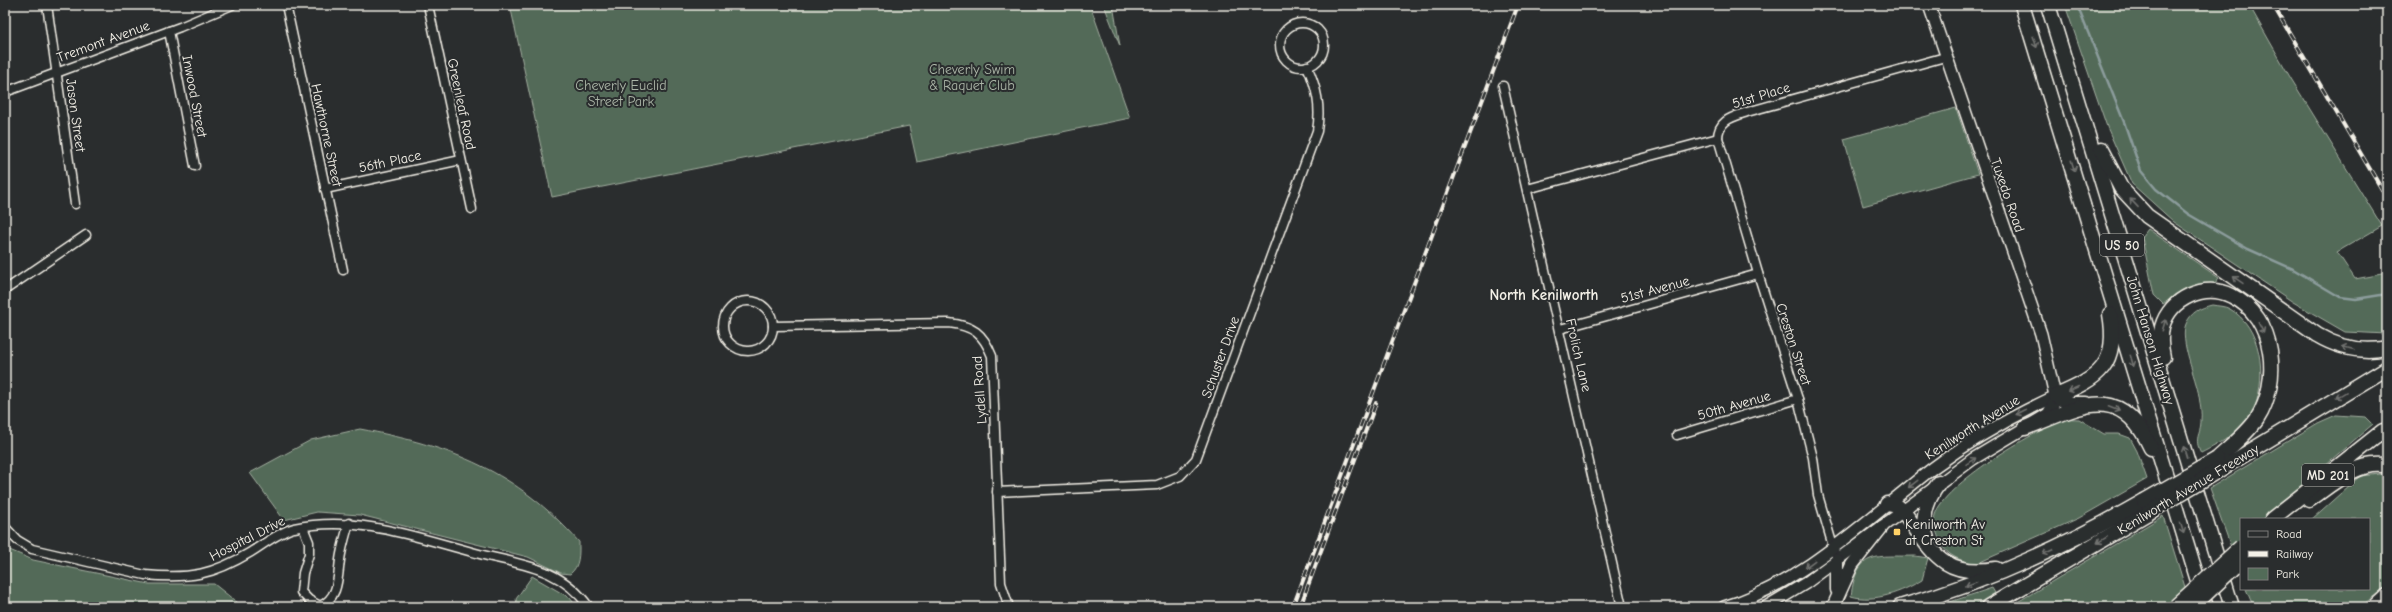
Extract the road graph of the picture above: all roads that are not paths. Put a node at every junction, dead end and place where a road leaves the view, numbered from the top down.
1 (47, 5) edge
2 (232, 5) edge
3 (286, 5) edge
4 (428, 5) edge
5 (1929, 5) edge
6 (2022, 5) edge
7 (2048, 5) edge
8 (169, 31) junction
9 (1945, 57) junction
10 (1307, 66) junction
11 (57, 72) junction
12 (2073, 84) junction
13 (1503, 86) dead end
14 (5, 92) edge
15 (1718, 138) junction
16 (461, 160) junction
17 (196, 166) dead end
18 (325, 189) junction
19 (1527, 189) junction
20 (75, 204) dead end
21 (472, 209) dead end
22 (86, 235) dead end
23 (2100, 257) junction
24 (343, 270) dead end
25 (1758, 274) junction
26 (5, 290) edge
27 (773, 326) junction
28 (1560, 329) junction
29 (2387, 348) edge
30 (2387, 368) edge
31 (2056, 396) junction
32 (1798, 399) junction
33 (2086, 404) junction
34 (2171, 405) junction
35 (2024, 428) junction
36 (2385, 429) edge
37 (1677, 435) dead end
38 (2218, 465) junction
39 (2387, 466) edge
40 (1939, 483) junction
41 (2170, 490) junction
42 (997, 492) junction
43 (1887, 504) junction
44 (2302, 504) junction
45 (2146, 507) junction
46 (1903, 511) junction
47 (2273, 518) edge
48 (2287, 518) edge
49 (349, 523) junction
50 (5, 527) edge
51 (303, 527) junction
52 (1882, 527) junction
53 (2208, 530) junction
54 (1833, 546) junction
55 (2240, 548) edge
56 (1934, 553) junction
57 (1837, 560) junction
58 (2240, 562) edge
59 (2020, 565) junction
60 (2387, 596) edge
61 (1835, 602) edge
62 (2175, 606) edge
63 (589, 607) edge
64 (1009, 607) edge
65 (1622, 607) edge
66 (1724, 607) edge
67 (1766, 607) edge
68 (1900, 607) edge
69 (1988, 607) edge
70 (2192, 607) edge
71 (2206, 607) edge
72 (2232, 607) edge
73 (2240, 607) edge
74 (2375, 607) edge

1 - 11 street, Jason Street
2 - 8 street, Tremont Avenue
3 - 18 street, Hawthorne Street
4 - 16 street, Greenleaf Road
5 - 9 main road, Tuxedo Road
6 -> 23 highway, John Hanson Highway / US 50
7 - 12 highway, John Hanson Highway / US 50
8 - 11 street, Tremont Avenue
8 - 17 street, Inwood Street
9 - 15 street, 51st Place
9 - 31 main road, Tuxedo Road
10 - 10 street
10 - 42 street, Schuster Drive
11 - 14 street, Tremont Avenue
11 - 20 street, Jason Street
29 -> 12 highway
12 - 34 highway, John Hanson Highway / US 50
13 - 19 street, Frolich Lane
15 - 19 street
15 - 25 street, Creston Street
16 - 18 street, 56th Place
16 - 21 street, Greenleaf Road
18 - 24 street, Hawthorne Street
19 - 28 street, Frolich Lane
22 - 26 street
23 -> 31 highway
23 -> 41 highway, John Hanson Highway / US 50
25 - 28 street, 51st Avenue
25 - 32 street, Creston Street
27 - 27 street
27 - 42 street, Lydell Road
28 - 65 street, Frolich Lane
30 -> 38 highway, Kenilworth Avenue Freeway
31 - 33 highway
31 - 35 main road, Kenilworth Avenue
31 -> 43 main road, Kenilworth Avenue
32 - 37 street, 50th Avenue
32 - 54 street, Creston Street
33 - 35 highway
33 -> 41 highway
34 -> 38 highway
53 -> 34 highway, John Hanson Highway / US 50
40 -> 35 main road, Kenilworth Avenue
36 - 44 highway
36 - 47 highway, MD 201
38 - 45 highway, Kenilworth Avenue Freeway, bridge
39 - 44 highway
40 - 46 main road, Kenilworth Avenue
40 - 56 highway
41 -> 71 highway, John Hanson Highway / US 50
42 - 64 street, Lydell Road
43 - 46 highway
43 - 54 main road, Kenilworth Avenue
44 - 48 highway
45 -> 59 highway
45 -> 69 highway, Kenilworth Avenue Freeway
46 - 52 main road, Kenilworth Avenue
46 - 56 highway
49 - 51 street, Hospital Drive
49 - 51 street
49 - 63 street, Hospital Drive
50 - 51 street, Hospital Drive
52 - 57 main road, Kenilworth Avenue
52 - 61 main road
53 - 72 highway, John Hanson Highway / US 50
53 - 73 highway
54 - 57 street, Creston Street
54 -> 66 main road, Kenilworth Avenue
55 - 62 highway, bridge
56 - 59 highway
57 - 61 main road
57 - 67 main road, Kenilworth Avenue
58 - 70 highway, bridge
59 -> 68 highway
60 - 74 highway

